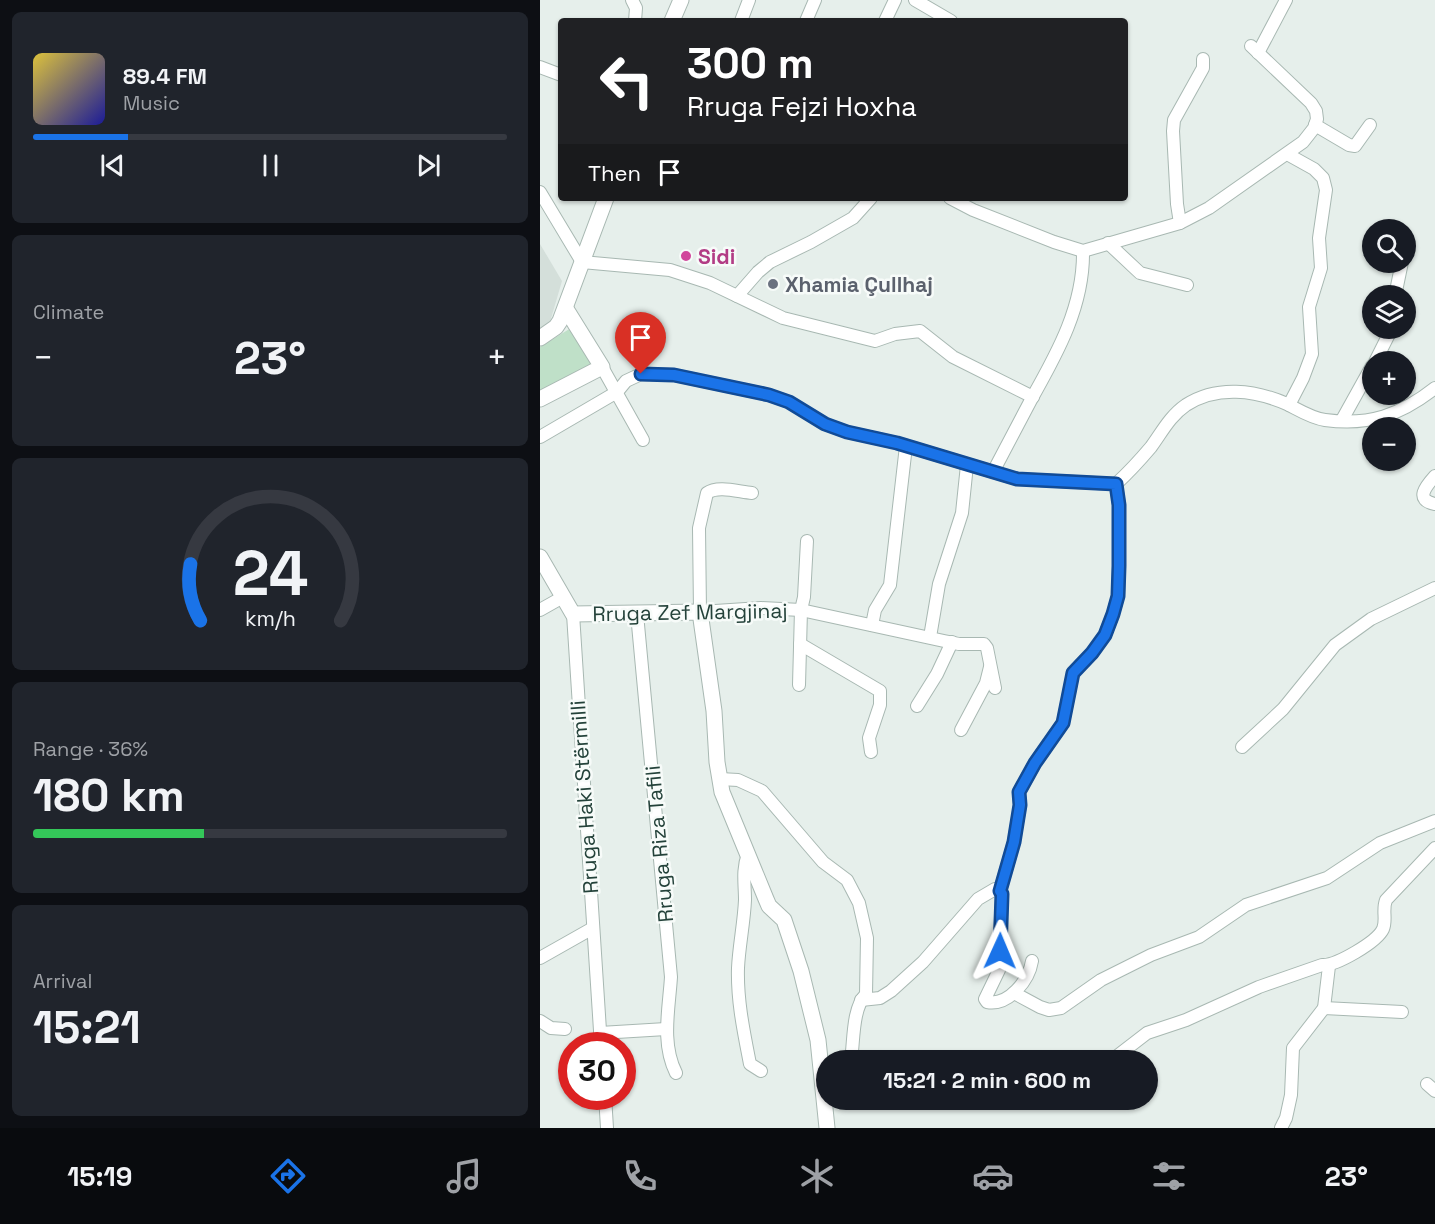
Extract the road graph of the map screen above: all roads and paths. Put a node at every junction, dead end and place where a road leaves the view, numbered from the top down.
1 (632, 0) edge
2 (681, 0) edge
3 (749, 0) edge
4 (815, 0) edge
5 (895, 0) edge
6 (915, 0) edge
7 (1286, 0) edge
8 (635, 18) edge
9 (673, 18) edge
10 (742, 18) edge
11 (807, 18) edge
12 (886, 18) edge
13 (946, 18) edge
14 (1203, 59) dead end
15 (540, 67) edge
16 (558, 74) edge
17 (1315, 125) junction
18 (1370, 125) dead end
19 (1287, 154) junction
20 (540, 192) edge
21 (605, 201) edge
22 (868, 201) edge
23 (956, 201) edge
24 (1180, 223) junction
25 (1108, 243) junction
26 (1083, 251) junction
27 (582, 262) junction
28 (1187, 285) dead end
29 (737, 296) junction
30 (566, 309) junction
31 (540, 338) edge
32 (602, 367) junction
33 (1362, 384) edge
34 (1435, 388) edge
35 (617, 392) junction
36 (1033, 397) junction
37 (540, 399) edge
38 (1289, 405) junction
39 (1342, 420) junction
40 (540, 437) edge
41 (643, 440) dead end
42 (906, 446) junction
43 (968, 465) junction
44 (993, 472) junction
45 (1435, 476) edge
46 (1116, 484) junction
47 (752, 493) dead end
48 (1435, 504) edge
49 (807, 541) dead end
50 (540, 557) edge
51 (1435, 588) edge
52 (563, 597) junction
53 (540, 610) edge
54 (801, 610) junction
55 (700, 612) junction
56 (573, 614) junction
57 (637, 614) junction
58 (872, 625) junction
59 (930, 637) junction
60 (952, 642) junction
61 (800, 644) junction
62 (990, 663) junction
63 (799, 685) dead end
64 (995, 688) dead end
65 (917, 706) dead end
66 (961, 730) dead end
67 (1242, 747) dead end
68 (871, 752) dead end
69 (720, 779) junction
70 (1435, 820) edge
71 (1435, 848) edge
72 (748, 854) junction
73 (1000, 891) junction
74 (593, 928) junction
75 (541, 956) edge
76 (1032, 961) dead end
77 (1329, 966) junction
78 (1014, 993) junction
79 (861, 1000) junction
80 (1324, 1008) junction
81 (1402, 1012) dead end
82 (540, 1021) edge
83 (565, 1029) dead end
84 (666, 1029) junction
85 (600, 1032) edge
86 (636, 1034) edge
87 (853, 1050) edge
88 (1125, 1050) edge
89 (761, 1071) dead end
90 (676, 1072) dead end
91 (606, 1110) edge
92 (607, 1128) edge
93 (828, 1128) edge
94 (1281, 1128) edge

1 - 8 street
2 - 9 street
3 - 10 street
4 - 11 street
5 - 12 street
6 - 13 street
7 - 17 street
14 - 24 street
15 - 16 street
17 - 18 street
17 - 19 street
19 - 24 street
19 - 38 street
20 - 27 street
21 - 27 street
22 - 29 street
23 - 26 street
24 - 25 street
25 - 26 street
25 - 28 street
26 - 36 street
27 - 29 street
27 - 30 street
29 - 36 street
30 - 31 street
30 - 32 street
32 - 35 street
32 - 37 street
33 - 39 street
34 - 39 street
35 - 40 street
35 - 41 street
35 - 42 street
36 - 44 street
38 - 39 street
38 - 46 street
42 - 43 street
42 - 58 street
43 - 44 street
43 - 59 street
44 - 46 street
45 - 48 street
46 - 73 street
47 - 55 street
49 - 54 street
50 - 52 street, Rruga Haki Stërmilli
51 - 67 street
52 - 53 street
52 - 56 street, Rruga Haki Stërmilli
54 - 55 street, Rruga Zef Margjinaj
54 - 58 street, Rruga Zef Margjinaj
54 - 61 street
55 - 57 street, Rruga Zef Margjinaj
55 - 69 street
56 - 57 street, Rruga Zef Margjinaj
56 - 74 street, Rruga Haki Stërmilli
57 - 84 street, Rruga Riza Tafili
58 - 59 street, Rruga Zef Margjinaj
59 - 60 street, Rruga Zef Margjinaj
60 - 62 street, Rruga Zef Margjinaj
60 - 65 street
61 - 63 street
61 - 68 street
62 - 64 street
62 - 66 street
69 - 72 street
69 - 79 street
70 - 78 street
71 - 77 street
72 - 89 street
72 - 93 street
73 - 78 street
73 - 79 street
74 - 75 street
74 - 85 street, Rruga Haki Stërmilli
76 - 78 street
77 - 80 street
77 - 88 street
79 - 87 street
80 - 81 street
80 - 94 street
82 - 83 street
84 - 86 street
84 - 90 street, Rruga Riza Tafili
91 - 92 street

